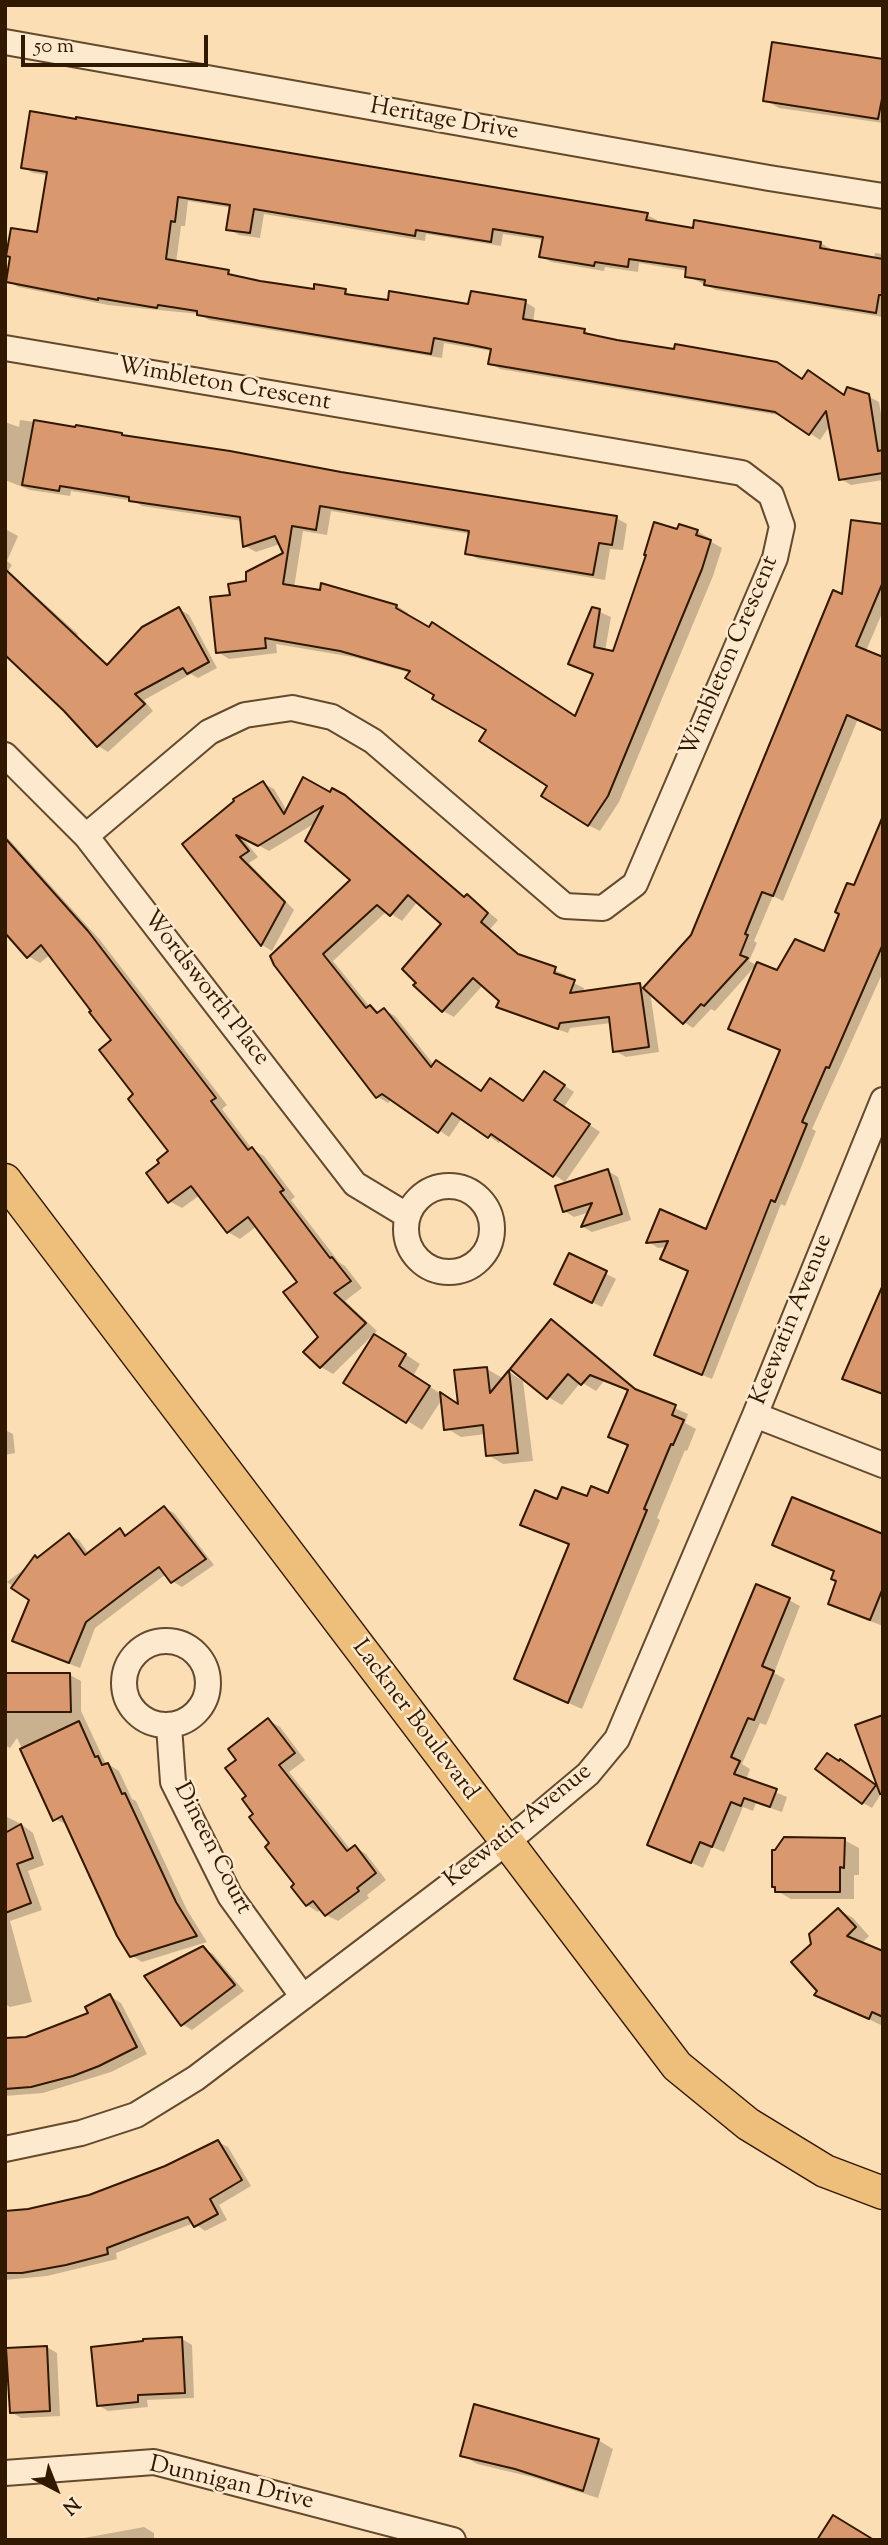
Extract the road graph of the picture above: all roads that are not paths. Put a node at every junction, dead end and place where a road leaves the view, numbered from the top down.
1 (5, 43) edge
2 (883, 195) edge
3 (5, 348) edge
4 (5, 755) edge
5 (86, 836) junction
6 (883, 1100) edge
7 (5, 1180) edge
8 (408, 1216) dead end
9 (755, 1415) junction
10 (883, 1465) edge
11 (169, 1726) dead end
12 (507, 1842) junction
13 (303, 1997) junction
14 (5, 2149) edge
15 (883, 2193) edge
16 (5, 2473) edge
17 (453, 2540) edge

1 - 2 street, Heritage Drive
3 - 5 street, Wimbleton Crescent
4 - 5 street, Wordsworth Place
5 - 8 street, Wordsworth Place
6 - 9 street, Keewatin Avenue
7 - 12 main road, Lackner Boulevard
9 - 10 street
9 - 12 street, Keewatin Avenue
11 - 13 street, Dineen Court
12 - 13 street, Keewatin Avenue
12 - 15 main road, Lackner Boulevard
13 - 14 street, Keewatin Avenue
16 - 17 street, Dunnigan Drive

